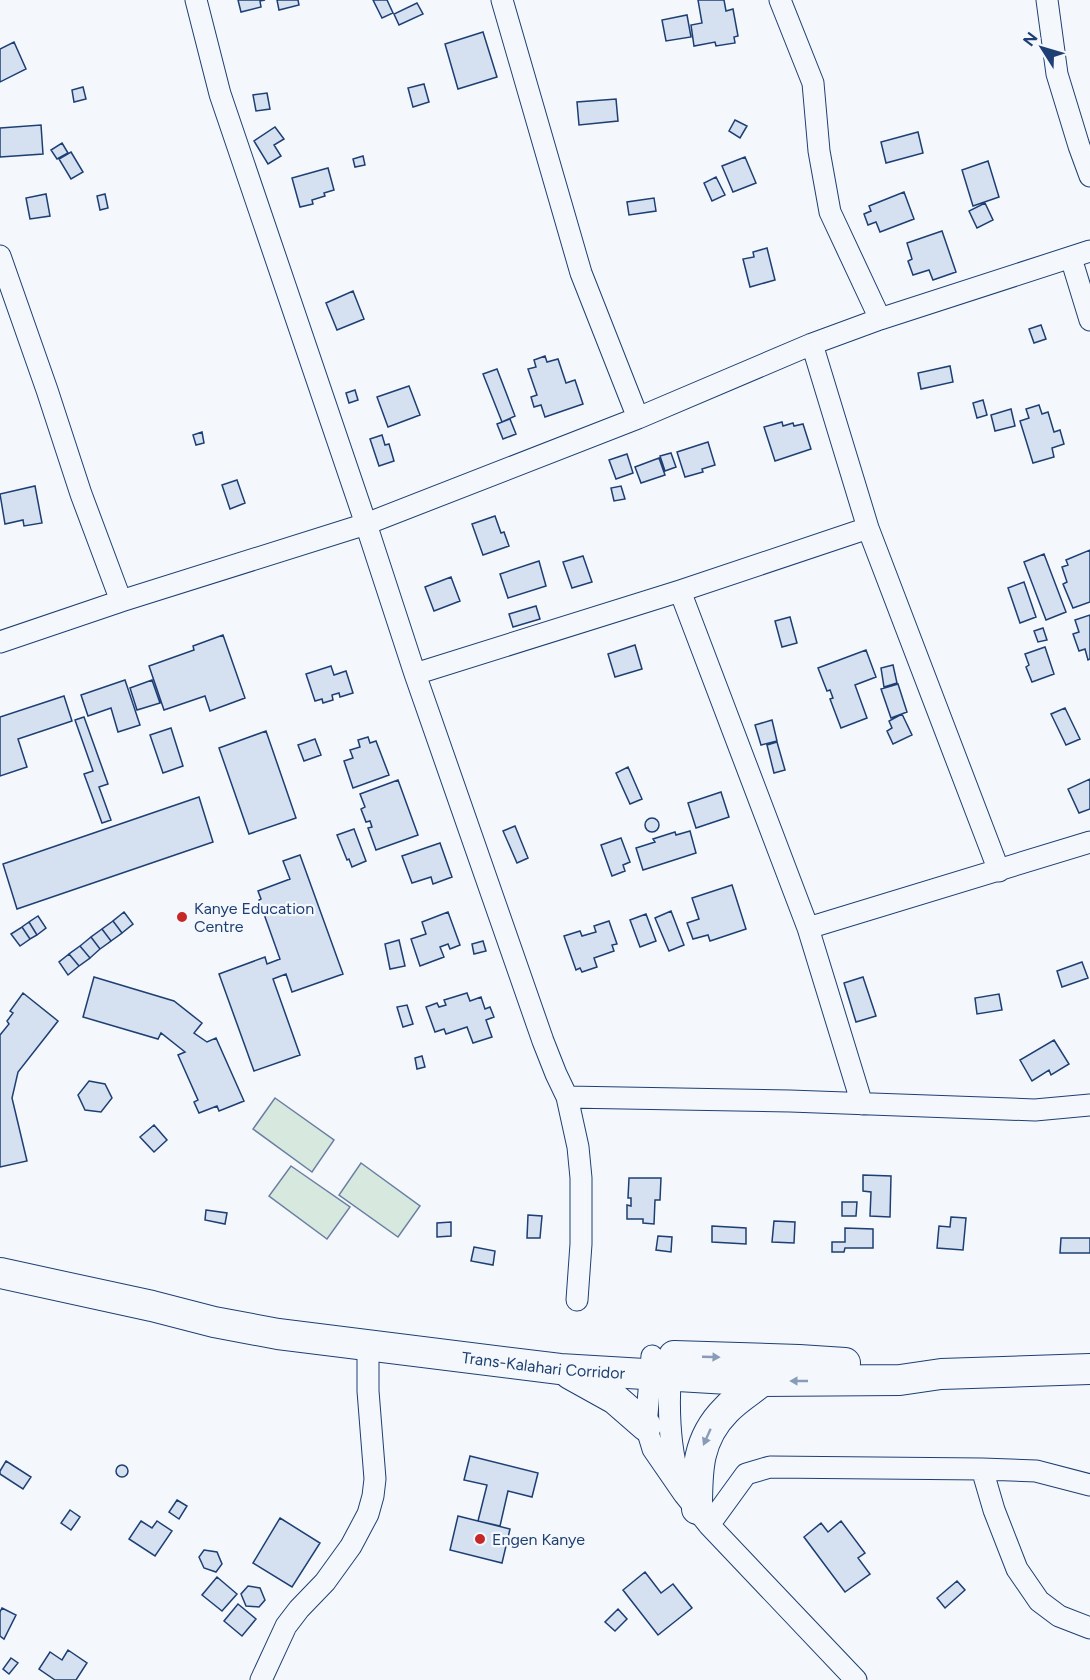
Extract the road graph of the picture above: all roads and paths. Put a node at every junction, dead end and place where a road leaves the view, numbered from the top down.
1 (196, 0) edge
2 (502, 0) edge
3 (780, 0) edge
4 (1047, 0) edge
5 (1090, 176) edge
6 (1080, 255) edge
7 (0, 256) edge
8 (880, 320) junction
9 (1090, 320) edge
10 (812, 344) junction
11 (638, 418) junction
12 (366, 524) junction
13 (868, 528) junction
14 (680, 591) junction
15 (122, 601) junction
16 (0, 642) edge
17 (416, 674) junction
18 (1090, 842) edge
19 (999, 871) junction
20 (808, 928) junction
21 (567, 1097) junction
22 (862, 1104) junction
23 (1090, 1105) edge
24 (0, 1273) edge
25 (577, 1300) dead end
26 (152, 1306) junction
27 (368, 1346) junction
28 (661, 1365) junction
29 (560, 1369) junction
30 (1090, 1369) edge
31 (941, 1374) junction
32 (762, 1381) junction
33 (646, 1426) junction
34 (982, 1469) junction
35 (1090, 1485) edge
36 (697, 1509) junction
37 (1090, 1629) edge
38 (261, 1680) edge
39 (856, 1680) edge

1 - 12 street
2 - 11 street
3 - 8 street
4 - 5 street
6 - 8 street
6 - 9 street
7 - 15 street
8 - 10 street
10 - 11 street
10 - 13 street
11 - 12 street
12 - 15 street
12 - 17 street
13 - 14 street
13 - 19 street
14 - 17 street
14 - 20 street
15 - 16 street
17 - 21 street
18 - 19 street
19 - 20 street
20 - 22 street
21 - 22 street
21 - 25 street
22 - 23 street
24 - 26 highway, Trans-Kalahari Corridor
26 - 27 highway, Trans-Kalahari Corridor
26 - 28 highway, Trans-Kalahari Corridor
27 - 29 highway, Trans-Kalahari Corridor
27 - 38 street
28 - 29 highway, Trans-Kalahari Corridor
28 -> 31 highway, Trans-Kalahari Corridor
28 - 32 highway, Trans-Kalahari Corridor
28 - 33 street
28 - 36 street
29 - 33 highway
30 - 31 highway, Trans-Kalahari Corridor
31 -> 32 highway, Trans-Kalahari Corridor
32 -> 36 highway
33 - 36 street
34 - 35 street
34 - 36 street
34 - 37 street
36 - 39 street

